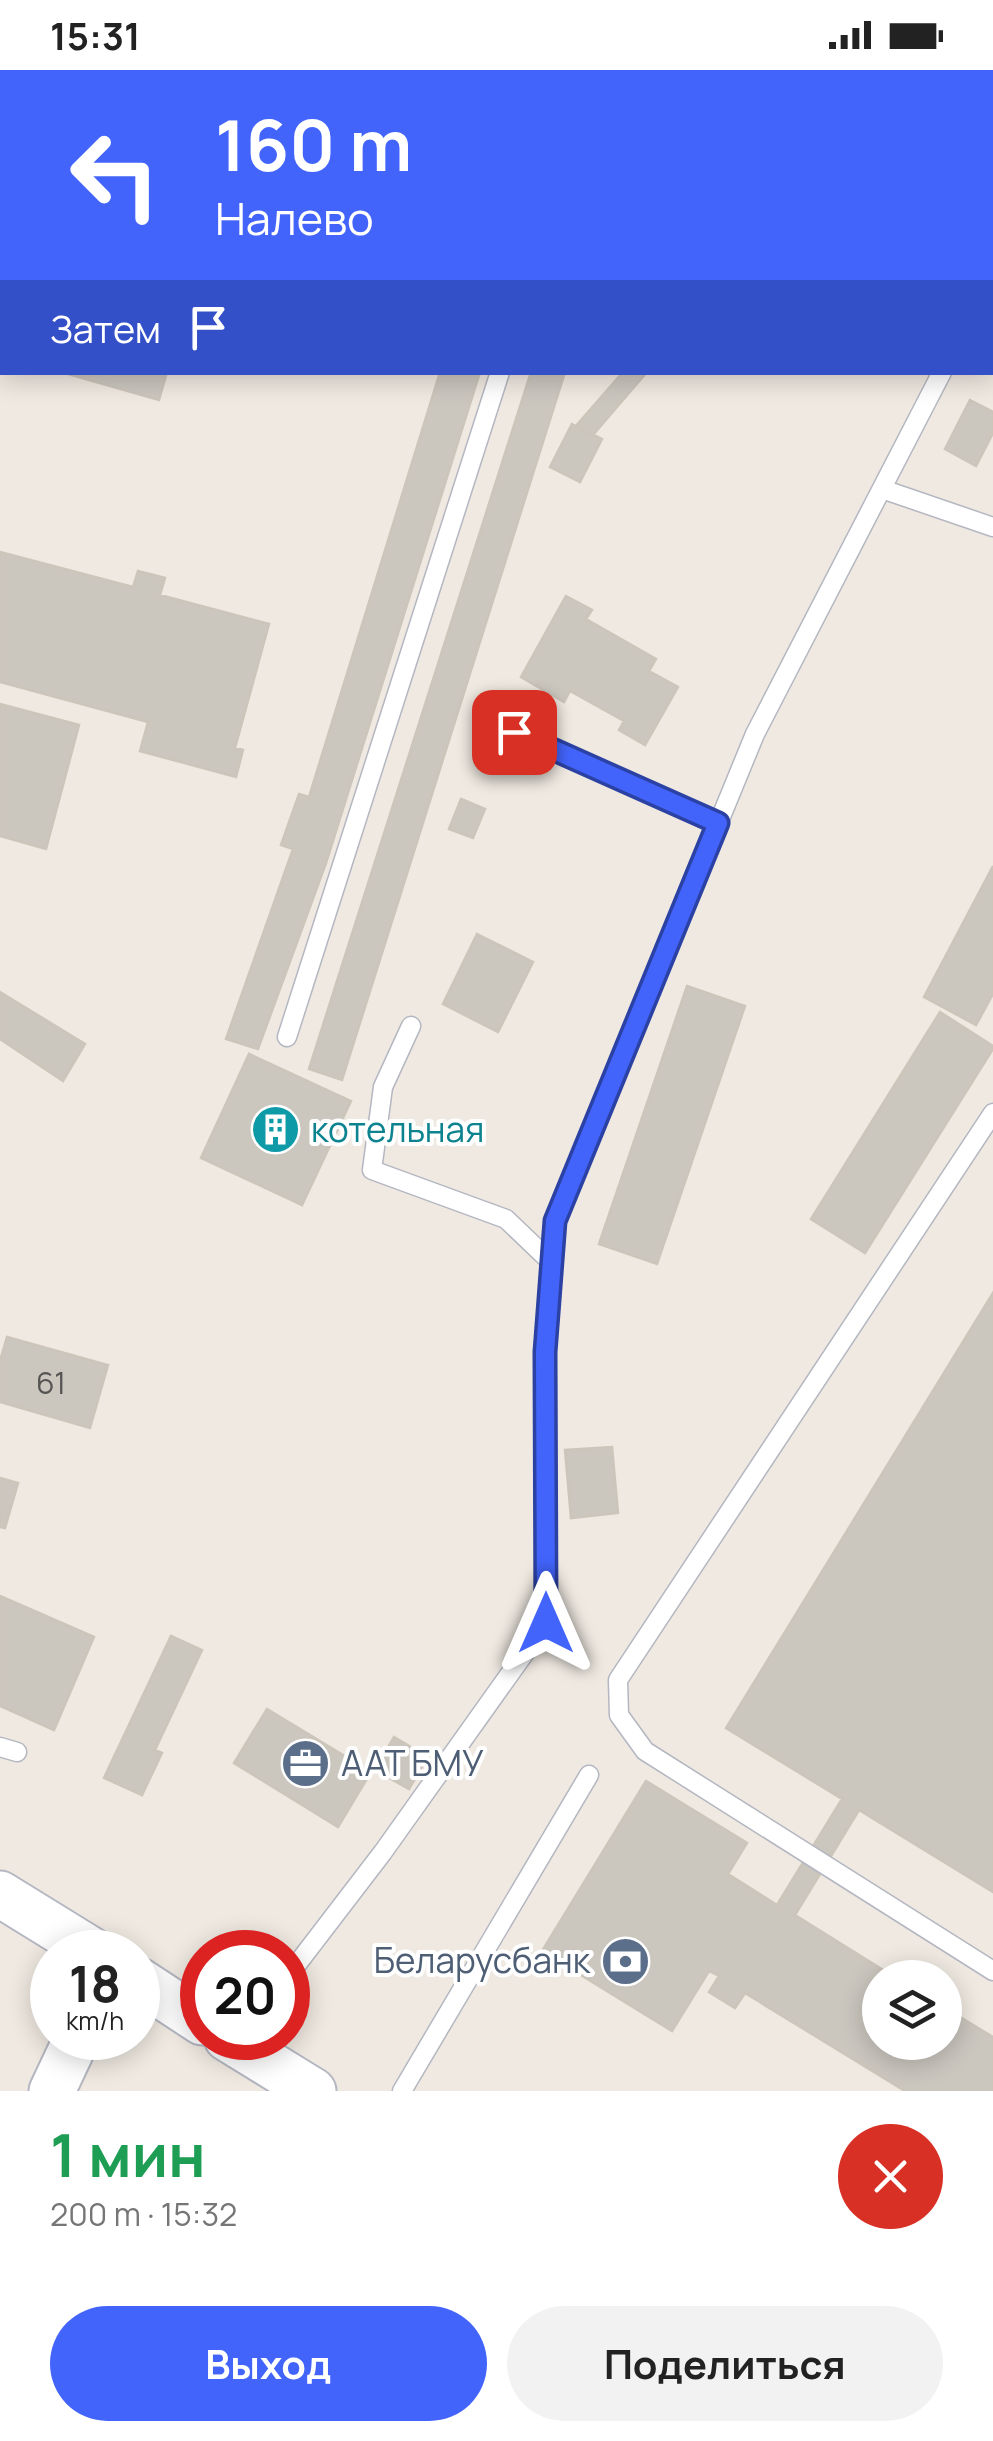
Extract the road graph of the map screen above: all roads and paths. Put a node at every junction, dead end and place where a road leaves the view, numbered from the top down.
1 (499, 375) edge
2 (940, 375) edge
3 (882, 489) junction
4 (993, 527) edge
5 (514, 732) dead end
6 (718, 823) junction
7 (411, 1026) dead end
8 (287, 1037) dead end
9 (993, 1113) edge
10 (552, 1263) junction
11 (589, 1775) dead end
12 (0, 1894) edge
13 (58, 1930) edge
14 (310, 1947) edge
15 (993, 1971) edge
16 (67, 2060) edge
17 (265, 2060) edge
18 (52, 2091) edge
19 (313, 2091) edge
20 (402, 2091) edge

1 - 8 lane
2 - 3 lane
3 - 4 lane
3 - 6 lane
5 - 6 lane
6 - 10 lane
7 - 10 lane
9 - 15 lane
10 - 14 lane
11 - 20 lane
12 - 13 street
16 - 18 street
17 - 19 street

